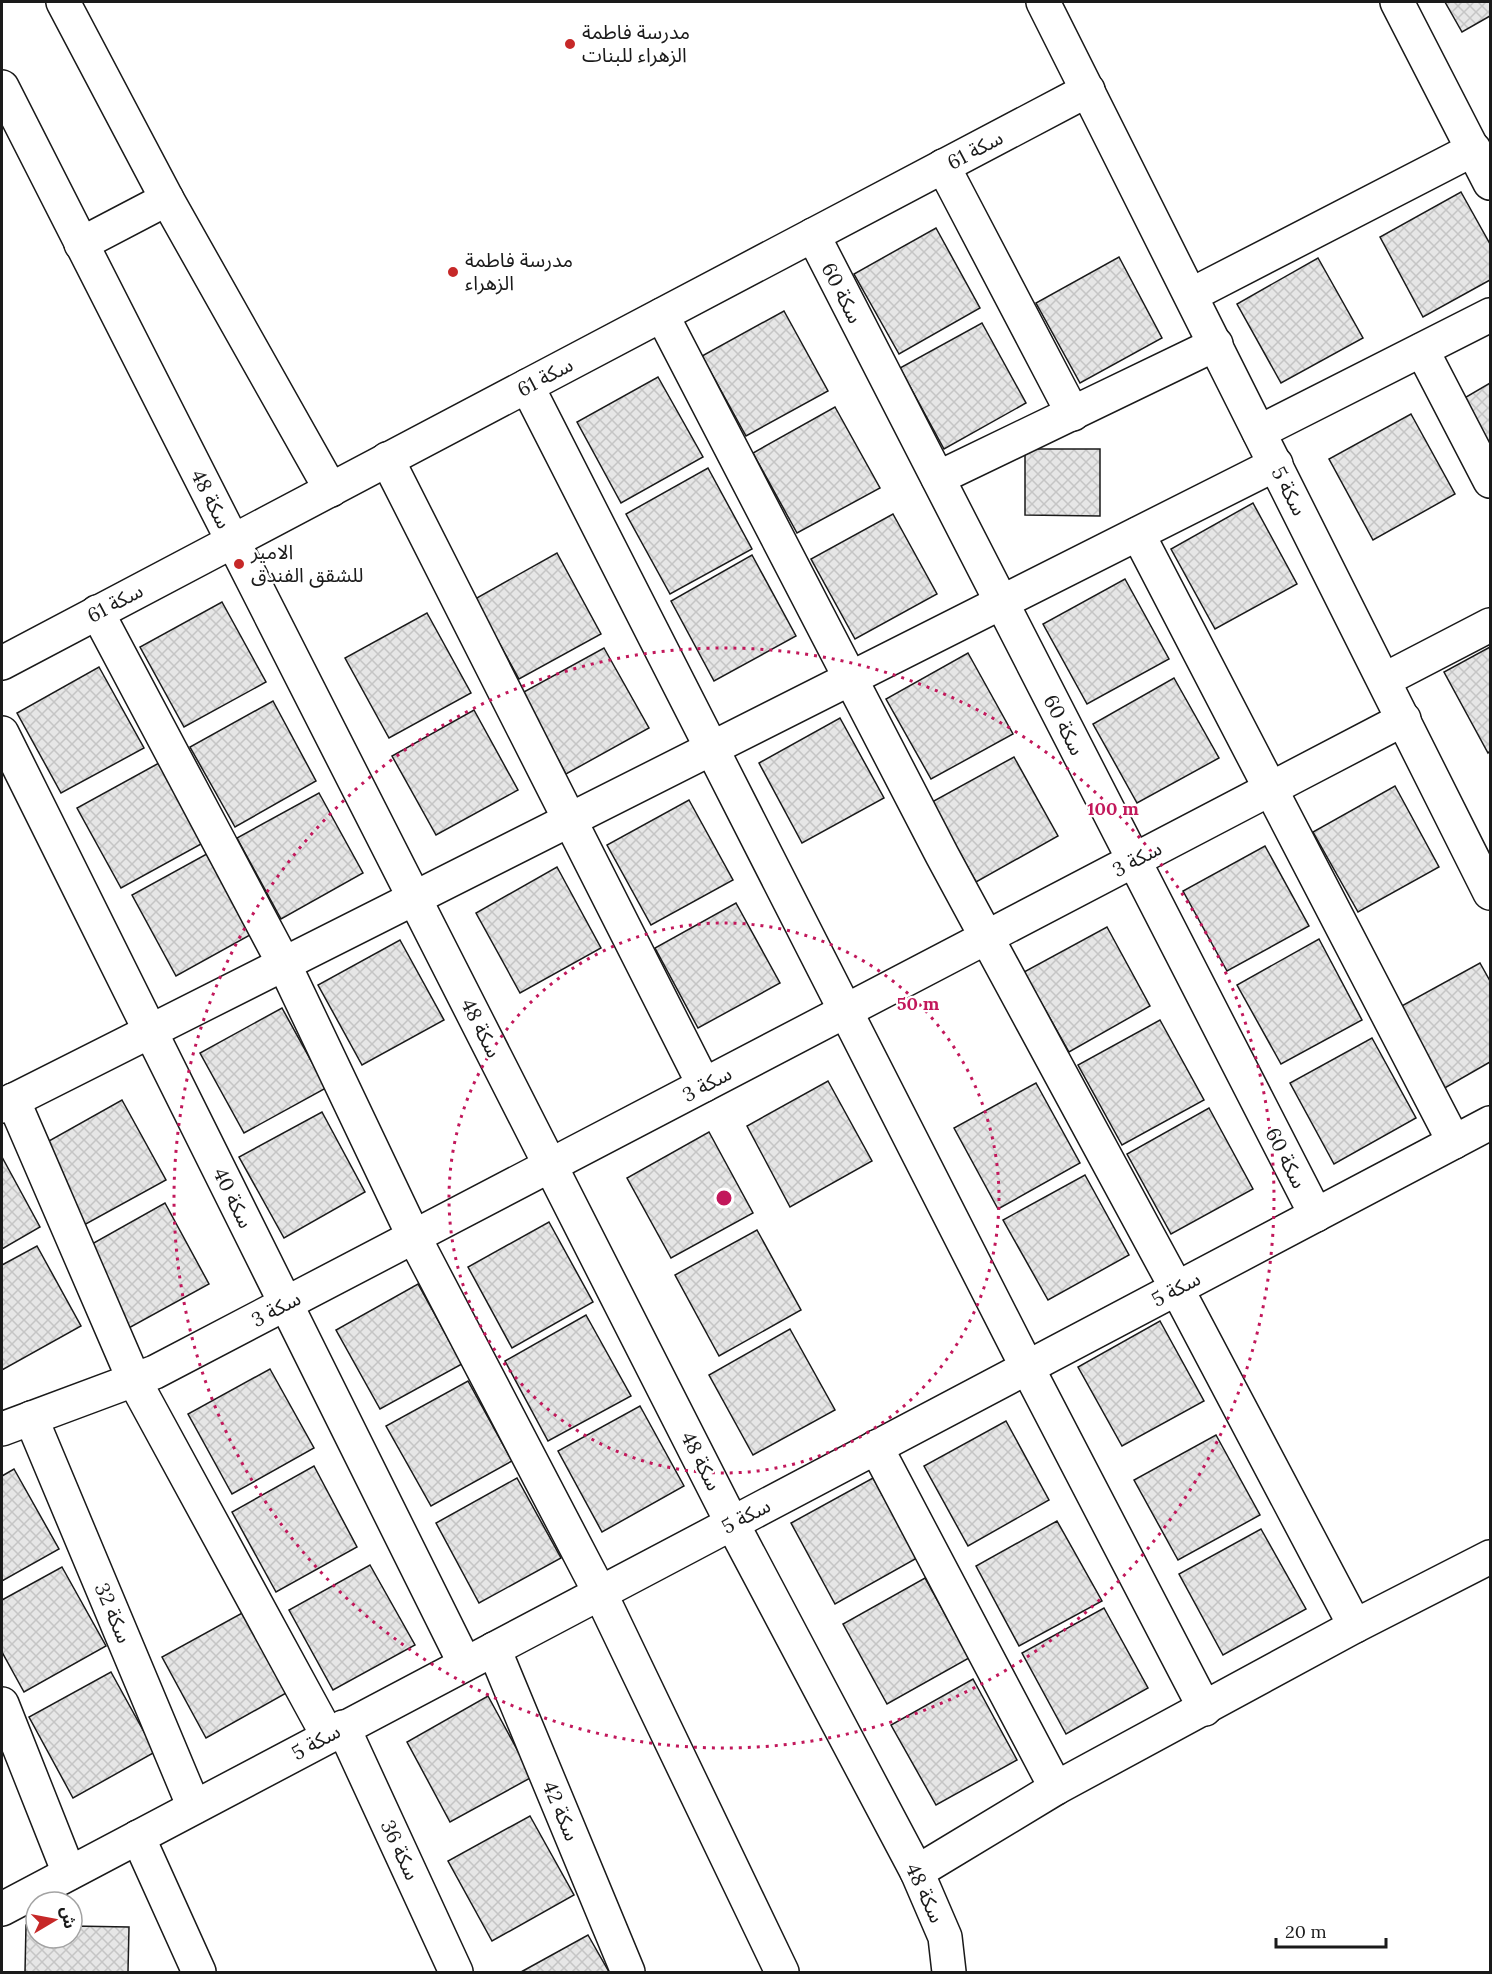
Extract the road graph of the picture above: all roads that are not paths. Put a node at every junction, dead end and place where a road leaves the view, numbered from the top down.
1 (63, 2) edge
2 (1043, 2) edge
3 (1397, 2) edge
4 (2, 87) edge
5 (1088, 90) junction
6 (1474, 149) junction
7 (944, 166) junction
8 (1491, 183) edge
9 (167, 199) junction
10 (813, 235) junction
11 (81, 244) junction
12 (1191, 295) junction
13 (662, 315) junction
14 (1491, 315) edge
15 (1215, 344) junction
16 (1422, 350) junction
17 (527, 386) junction
18 (1073, 414) junction
19 (1259, 432) junction
20 (387, 459) junction
21 (1276, 464) junction
22 (938, 478) junction
23 (1491, 481) edge
24 (331, 490) junction
25 (1138, 534) junction
26 (233, 541) junction
27 (1001, 602) junction
28 (97, 612) junction
29 (1491, 625) edge
30 (2, 663) edge
31 (850, 678) junction
32 (1384, 680) junction
33 (1404, 720) junction
34 (2, 733) edge
35 (712, 749) junction
36 (1270, 789) junction
37 (570, 820) junction
38 (1134, 860) junction
39 (1491, 893) edge
40 (414, 898) junction
41 (987, 937) junction
42 (284, 964) junction
43 (846, 1011) junction
44 (150, 1031) junction
45 (704, 1085) junction
46 (7, 1103) edge
47 (1491, 1123) edge
48 (1454, 1142) junction
49 (550, 1165) junction
50 (1316, 1215) junction
51 (414, 1237) junction
52 (1177, 1289) junction
53 (285, 1304) junction
54 (1027, 1367) junction
55 (134, 1380) junction
56 (16, 1424) edge
57 (876, 1447) junction
58 (732, 1523) junction
59 (1491, 1557) edge
60 (600, 1593) junction
61 (1355, 1626) junction
62 (494, 1649) junction
63 (465, 1664) junction
64 (2, 1704) edge
65 (1205, 1709) junction
66 (336, 1732) junction
67 (1056, 1788) junction
68 (194, 1807) junction
69 (138, 1837) junction
70 (916, 1872) junction
71 (69, 1873) junction
72 (2, 1909) edge
73 (199, 1972) edge
74 (456, 1972) edge
75 (628, 1972) edge
76 (782, 1972) edge
77 (949, 1972) edge

1 - 9 street
2 - 5 street, سكة 5
3 - 6 street
4 - 11 street, سكة 48
5 - 7 street, سكة 61
5 - 12 street, سكة 5
6 - 8 street
6 - 12 street
7 - 10 street, سكة 61
7 - 18 street
9 - 11 street
9 - 24 street
10 - 13 street, سكة 61
10 - 22 street, سكة 60
11 - 26 street, سكة 48
12 - 15 street, سكة 5
13 - 17 street, سكة 61
13 - 31 street
14 - 16 street
15 - 18 street
15 - 19 street, سكة 5
16 - 19 street
16 - 23 street
17 - 20 street, سكة 61
17 - 35 street
18 - 22 street
19 - 21 street, سكة 5
20 - 24 street, سكة 61
20 - 37 street
21 - 25 street
21 - 32 street, سكة 5
22 - 27 street, سكة 60
24 - 26 street, سكة 61
25 - 27 street
25 - 36 street
26 - 28 street, سكة 61
26 - 40 street, سكة 48
27 - 31 street
27 - 38 street, سكة 60
28 - 30 street, سكة 61
28 - 42 street
29 - 32 street
31 - 35 street
31 - 41 street
32 - 33 street, سكة 5
33 - 36 street, سكة 3
33 - 39 street, سكة 5
34 - 44 street, سكة 40
35 - 37 street
35 - 43 street
36 - 38 street, سكة 3
36 - 48 street
37 - 40 street
37 - 45 street
38 - 41 street, سكة 3
38 - 50 street, سكة 60
40 - 42 street
40 - 49 street, سكة 48
41 - 43 street, سكة 3
41 - 52 street
42 - 44 street
42 - 51 street
43 - 45 street, سكة 3
43 - 54 street
44 - 46 street
44 - 53 street, سكة 40
45 - 49 street, سكة 3
46 - 55 street, سكة 36
47 - 48 street, سكة 5
48 - 50 street, سكة 5
49 - 51 street, سكة 3
49 - 58 street, سكة 48
50 - 52 street, سكة 5
51 - 53 street, سكة 3
51 - 60 street
52 - 54 street, سكة 5
52 - 61 street
53 - 55 street, سكة 3
53 - 63 street, سكة 40
54 - 57 street, سكة 5
54 - 65 street
55 - 56 street, سكة 3
55 - 66 street, سكة 36
56 - 68 street, سكة 32
57 - 58 street, سكة 5
57 - 67 street
58 - 60 street, سكة 5
58 - 70 street, سكة 48
59 - 61 street
60 - 62 street, سكة 5
60 - 76 street
61 - 65 street
62 - 63 street, سكة 5
62 - 75 street, سكة 42
63 - 66 street, سكة 5
64 - 71 street
65 - 67 street
66 - 68 street, سكة 5
66 - 74 street, سكة 36
67 - 70 street
68 - 69 street, سكة 5
69 - 71 street, سكة 5
69 - 73 street
70 - 77 street, سكة 48
71 - 72 street, سكة 5

